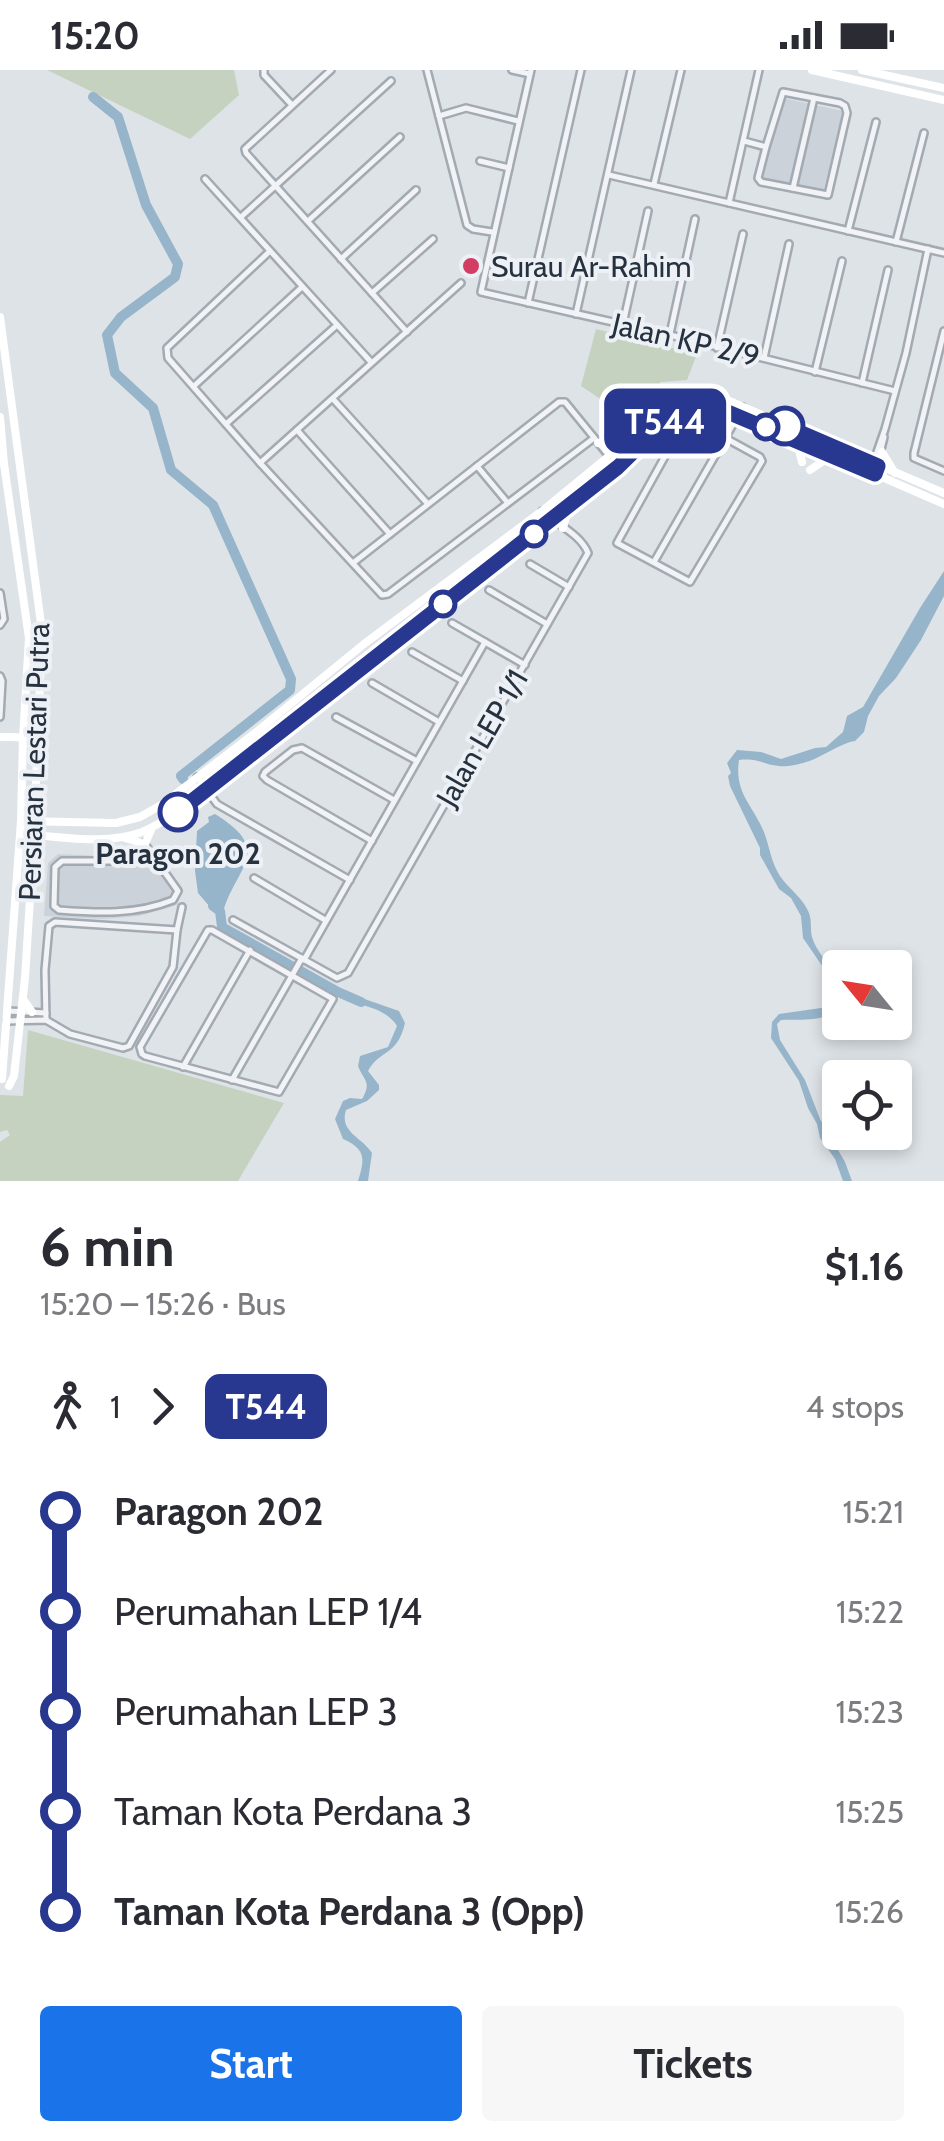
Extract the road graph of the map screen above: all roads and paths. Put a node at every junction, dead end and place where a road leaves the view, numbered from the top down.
1 (264, 70) edge
2 (331, 70) edge
3 (427, 70) edge
4 (512, 70) edge
5 (581, 70) edge
6 (632, 70) edge
7 (681, 70) edge
8 (812, 70) edge
9 (862, 70) edge
10 (531, 72) edge
11 (761, 72) edge
12 (391, 81) dead end
13 (944, 88) edge
14 (814, 98) junction
15 (944, 100) edge
16 (292, 105) junction
17 (439, 116) junction
18 (519, 122) junction
19 (876, 122) dead end
20 (924, 133) dead end
21 (400, 137) dead end
22 (744, 141) junction
23 (766, 147) junction
24 (480, 162) dead end
25 (509, 168) junction
26 (608, 175) junction
27 (205, 179) dead end
28 (276, 186) junction
29 (654, 186) junction
30 (793, 188) junction
31 (416, 190) dead end
32 (729, 203) junction
33 (648, 211) dead end
34 (240, 218) junction
35 (695, 220) dead end
36 (308, 221) junction
37 (848, 231) junction
38 (494, 232) junction
39 (742, 234) dead end
40 (433, 238) dead end
41 (896, 242) junction
42 (789, 244) dead end
43 (928, 249) junction
44 (270, 251) junction
45 (944, 253) edge
46 (341, 259) junction
47 (842, 262) dead end
48 (888, 270) dead end
49 (461, 283) dead end
50 (302, 287) junction
51 (372, 294) junction
52 (528, 302) junction
53 (576, 314) junction
54 (0, 317) edge
55 (623, 324) junction
56 (337, 325) junction
57 (944, 331) edge
58 (407, 332) junction
59 (670, 335) junction
60 (717, 348) junction
61 (764, 358) junction
62 (372, 364) junction
63 (815, 372) junction
64 (862, 383) junction
65 (194, 387) junction
66 (895, 390) junction
67 (11, 394) junction
68 (0, 397) edge
69 (332, 398) junction
70 (741, 411) junction
71 (0, 418) edge
72 (226, 424) junction
73 (297, 430) junction
74 (885, 430) junction
75 (633, 433) junction
76 (726, 438) junction
77 (596, 440) junction
78 (796, 440) junction
79 (882, 452) junction
80 (609, 456) junction
81 (840, 459) junction
82 (802, 462) dead end
83 (260, 463) junction
84 (477, 466) junction
85 (618, 467) junction
86 (874, 469) junction
87 (810, 470) dead end
88 (944, 471) edge
89 (895, 473) junction
90 (944, 494) edge
91 (428, 504) junction
92 (508, 504) junction
93 (944, 504) edge
94 (570, 505) junction
95 (542, 510) junction
96 (552, 520) junction
97 (563, 528) junction
98 (390, 534) junction
99 (654, 562) junction
100 (352, 563) junction
101 (530, 564) dead end
102 (569, 587) junction
103 (489, 590) dead end
104 (0, 593) edge
105 (452, 623) dead end
106 (0, 625) edge
107 (548, 625) junction
108 (485, 642) junction
109 (412, 652) dead end
110 (524, 665) junction
111 (0, 676) edge
112 (463, 681) junction
113 (372, 684) dead end
114 (0, 717) edge
115 (336, 717) dead end
116 (439, 723) junction
117 (0, 737) edge
118 (23, 738) junction
119 (39, 746) junction
120 (417, 762) junction
121 (197, 778) junction
122 (206, 790) junction
123 (36, 798) junction
124 (395, 800) junction
125 (135, 818) junction
126 (21, 821) junction
127 (35, 821) junction
128 (56, 822) junction
129 (153, 827) junction
130 (140, 833) junction
131 (20, 834) junction
132 (34, 835) junction
133 (56, 836) junction
134 (121, 838) junction
135 (372, 841) junction
136 (146, 846) junction
137 (138, 858) junction
138 (153, 858) junction
139 (32, 863) junction
140 (254, 878) dead end
141 (350, 880) junction
142 (182, 907) dead end
143 (233, 920) dead end
144 (326, 921) junction
145 (176, 930) junction
146 (250, 950) junction
147 (302, 960) junction
148 (293, 973) junction
149 (7, 1016) junction
150 (26, 1016) junction
151 (46, 1016) junction
152 (183, 1067) junction
153 (2, 1078) edge
154 (232, 1080) junction

1 - 16 street
2 - 16 street
3 - 17 street
4 - 10 street
5 - 52 street
6 - 26 street
7 - 29 street
8 - 15 street
9 - 13 street
10 - 18 street
11 - 22 street
12 - 28 street
14 - 23 street
14 - 30 street
14 - 30 street
16 - 28 street
17 - 18 street
17 - 38 street
18 - 25 street
19 - 37 street
20 - 41 street
21 - 36 street
22 - 23 street
22 - 32 street
23 - 30 street
24 - 25 street
25 - 38 street
26 - 29 street
26 - 53 street
27 - 34 street
28 - 34 street
28 - 36 street
29 - 32 street
31 - 46 street
32 - 37 street
33 - 55 street
34 - 44 street
35 - 59 street
36 - 46 street
37 - 41 street
38 - 52 street, Jalan KP 2/9
39 - 60 street
40 - 51 street
41 - 43 street
42 - 61 street
43 - 45 street
43 - 66 street
44 - 50 street
44 - 65 street
46 - 51 street
47 - 63 street
48 - 64 street
49 - 58 street
50 - 56 street
50 - 65 street
51 - 58 street
52 - 53 street, Jalan KP 2/9
53 - 55 street, Jalan KP 2/9
54 - 67 street, Persiaran Lestari Putra
55 - 59 street, Jalan KP 2/9
56 - 62 street
56 - 72 street
57 - 88 street
58 - 62 street
59 - 60 street, Jalan KP 2/9
60 - 61 street, Jalan KP 2/9
61 - 63 street, Jalan KP 2/9
62 - 69 street
63 - 64 street, Jalan KP 2/9
64 - 66 street, Jalan KP 2/9
65 - 72 street
66 - 74 street
67 - 68 street
67 - 119 street, Persiaran Lestari Putra
69 - 73 street
69 - 91 street
70 - 75 street
70 - 76 street
70 - 78 street
70 - 85 street
70 - 86 street
71 - 118 street, Persiaran Lestari Putra
72 - 83 street
73 - 83 street
73 - 98 street
74 - 79 street
74 - 86 street
75 - 77 street
75 - 80 street
76 - 99 street
76 - 99 street
76 - 99 street
77 - 80 street
77 - 84 street
77 - 92 street
78 - 81 street
78 - 82 street
79 - 86 street
79 - 89 street
80 - 85 street
80 - 95 street
81 - 86 street
81 - 87 street
83 - 100 street
84 - 91 street
84 - 92 street
85 - 94 street
86 - 89 street
86 - 93 street
89 - 90 street
91 - 98 street
92 - 100 street
94 - 96 street
94 - 97 street
95 - 96 street, Jalan LEP 1/1
95 - 121 street
96 - 97 street, Jalan LEP 1/1
96 - 122 street
97 - 102 street, Jalan LEP 1/1
98 - 100 street
101 - 102 street
102 - 107 street, Jalan LEP 1/1
103 - 107 street
104 - 106 street
105 - 108 street
107 - 110 street, Jalan LEP 1/1
108 - 110 street
108 - 112 street
109 - 112 street
110 - 147 street, Jalan LEP 1/1
111 - 114 street
112 - 116 street
113 - 116 street
115 - 120 street
116 - 120 street
117 - 118 street
118 - 119 street
118 - 126 street, Persiaran Lestari Putra
119 - 123 street, Persiaran Lestari Putra
120 - 124 street
121 - 122 street
121 - 125 street
122 - 129 street
122 - 141 street
123 - 127 street, Persiaran Lestari Putra
123 - 128 street
124 - 135 street
124 - 135 street
125 - 128 street
125 - 130 street
126 - 127 street
126 - 131 street, Persiaran Lestari Putra
127 - 128 street
127 - 132 street, Persiaran Lestari Putra
129 - 130 street
129 - 136 street
130 - 134 street
130 - 136 street
131 - 132 street
131 - 149 street, Persiaran Lestari Putra
132 - 133 street
132 - 139 street, Persiaran Lestari Putra
133 - 134 street
133 - 139 street
134 - 136 street
135 - 141 street
136 - 137 street
136 - 138 street
137 - 138 street
137 - 138 street
139 - 150 street, Persiaran Lestari Putra
140 - 144 street
141 - 144 street
142 - 145 street
143 - 147 street
144 - 147 street
145 - 151 street
145 - 151 street
146 - 148 street
146 - 152 street
146 - 152 street
147 - 148 street
148 - 154 street
148 - 154 street
149 - 150 street
149 - 153 street, Persiaran Lestari Putra
150 - 151 street
150 - 153 street, Persiaran Lestari Putra
152 - 154 street

